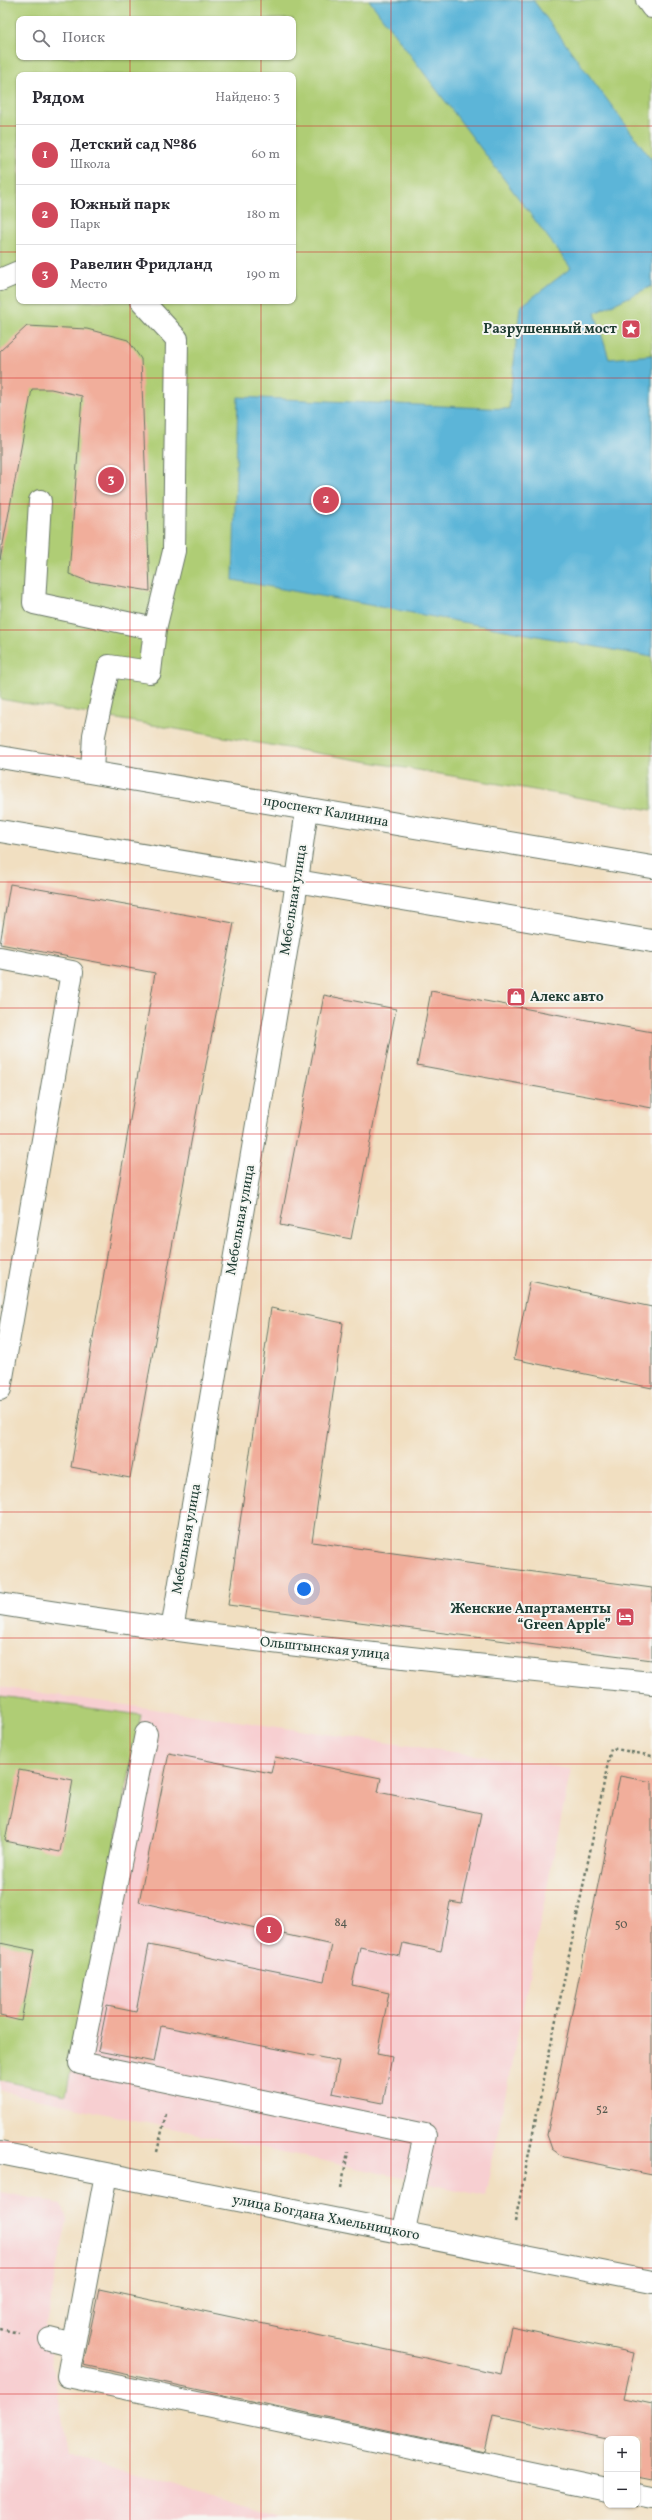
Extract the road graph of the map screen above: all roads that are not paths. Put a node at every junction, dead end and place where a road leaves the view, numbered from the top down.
1 (647, 0) edge
2 (652, 7) edge
3 (16, 273) edge
4 (0, 280) edge
5 (145, 304) edge
6 (40, 501) dead end
7 (155, 629) junction
8 (0, 757) edge
9 (92, 772) junction
10 (307, 809) junction
11 (0, 831) edge
12 (652, 867) edge
13 (298, 882) junction
14 (652, 941) edge
15 (0, 958) edge
16 (0, 1389) edge
17 (0, 1604) edge
18 (172, 1630) junction
19 (652, 1683) edge
20 (146, 1734) dead end
21 (0, 2154) edge
22 (106, 2174) junction
23 (403, 2234) junction
24 (652, 2282) edge
25 (50, 2339) dead end
26 (74, 2345) junction
27 (604, 2488) edge
28 (640, 2496) edge
29 (652, 2498) edge

1 - 2 street
3 - 4 street
5 - 7 street
6 - 7 street
7 - 9 street
8 - 9 street, проспект Калинина
9 - 10 street, проспект Калинина
10 - 12 street, проспект Калинина
10 - 13 street, Мебельная улица
11 - 13 street
13 - 14 street
13 - 18 street, Мебельная улица
15 - 16 street
17 - 18 street, Ольштынская улица
18 - 19 street, Ольштынская улица
20 - 23 street
21 - 22 street, улица Богдана Хмельницкого
22 - 23 street, улица Богдана Хмельницкого
22 - 26 street
23 - 24 street, улица Богдана Хмельницкого
25 - 26 street
26 - 27 street
28 - 29 street

